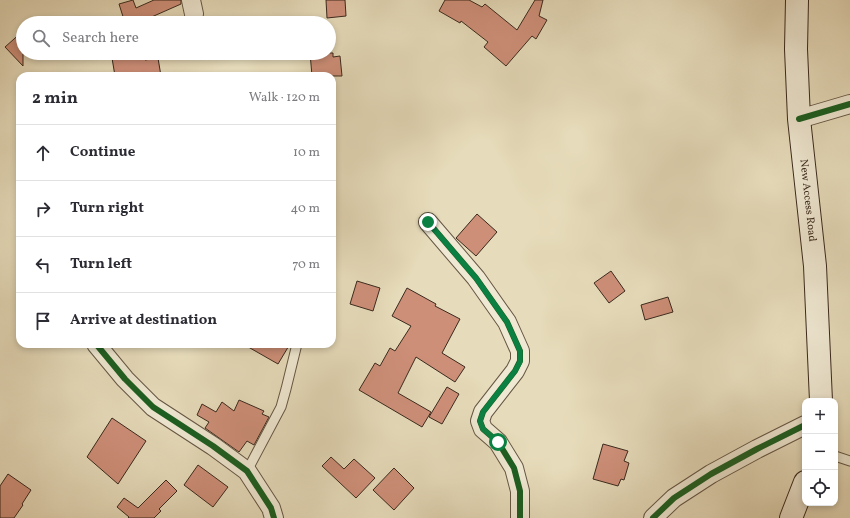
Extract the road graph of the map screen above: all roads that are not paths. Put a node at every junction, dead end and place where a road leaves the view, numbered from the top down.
1 (797, 0) edge
2 (850, 104) edge
3 (799, 119) junction
4 (428, 222) dead end
5 (99, 348) edge
6 (296, 348) edge
7 (821, 398) edge
8 (802, 426) edge
9 (838, 457) edge
10 (850, 461) edge
11 (247, 470) junction
12 (802, 490) edge
13 (274, 518) edge
14 (520, 518) edge
15 (653, 518) edge
16 (791, 518) edge

1 - 3 main road, New Access Road
2 - 3 street
3 - 7 main road, New Access Road
4 - 14 street
5 - 11 street
6 - 11 lane
8 - 15 street
9 - 10 lane
11 - 13 street
12 - 16 main road

